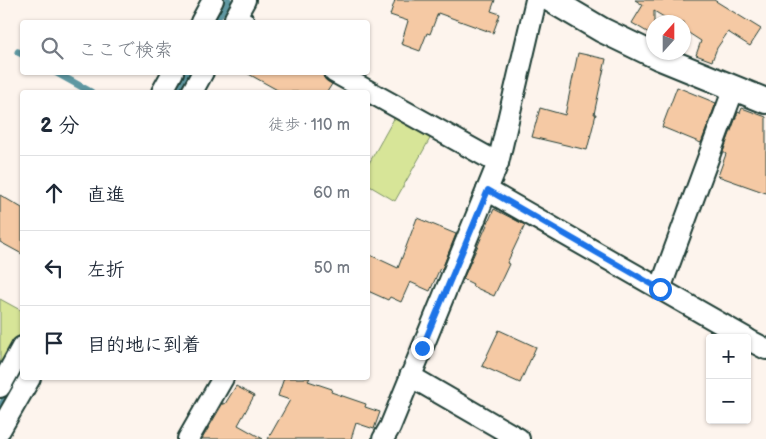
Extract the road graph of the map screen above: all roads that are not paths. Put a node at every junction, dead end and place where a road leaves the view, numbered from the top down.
1 (213, 0) edge
2 (245, 0) edge
3 (536, 0) edge
4 (551, 0) edge
5 (202, 20) edge
6 (237, 20) edge
7 (171, 75) edge
8 (202, 75) edge
9 (339, 75) edge
10 (734, 88) junction
11 (163, 90) edge
12 (193, 90) edge
13 (364, 90) edge
14 (370, 94) edge
15 (766, 101) edge
16 (498, 163) junction
17 (488, 190) junction
18 (660, 289) junction
19 (739, 334) edge
20 (751, 341) edge
21 (20, 350) edge
22 (766, 350) edge
23 (410, 376) junction
24 (29, 380) edge
25 (222, 380) edge
26 (0, 387) edge
27 (0, 430) edge
28 (188, 439) edge
29 (383, 439) edge
30 (519, 439) edge

1 - 5 street
2 - 6 street
3 - 16 street
4 - 10 street
7 - 11 street
8 - 12 street
9 - 13 street
10 - 15 street
10 - 18 street
14 - 16 street
16 - 17 street
17 - 18 street
17 - 23 street
18 - 19 street
20 - 22 street
21 - 26 street
23 - 29 street
23 - 30 street
24 - 27 street
25 - 28 street

